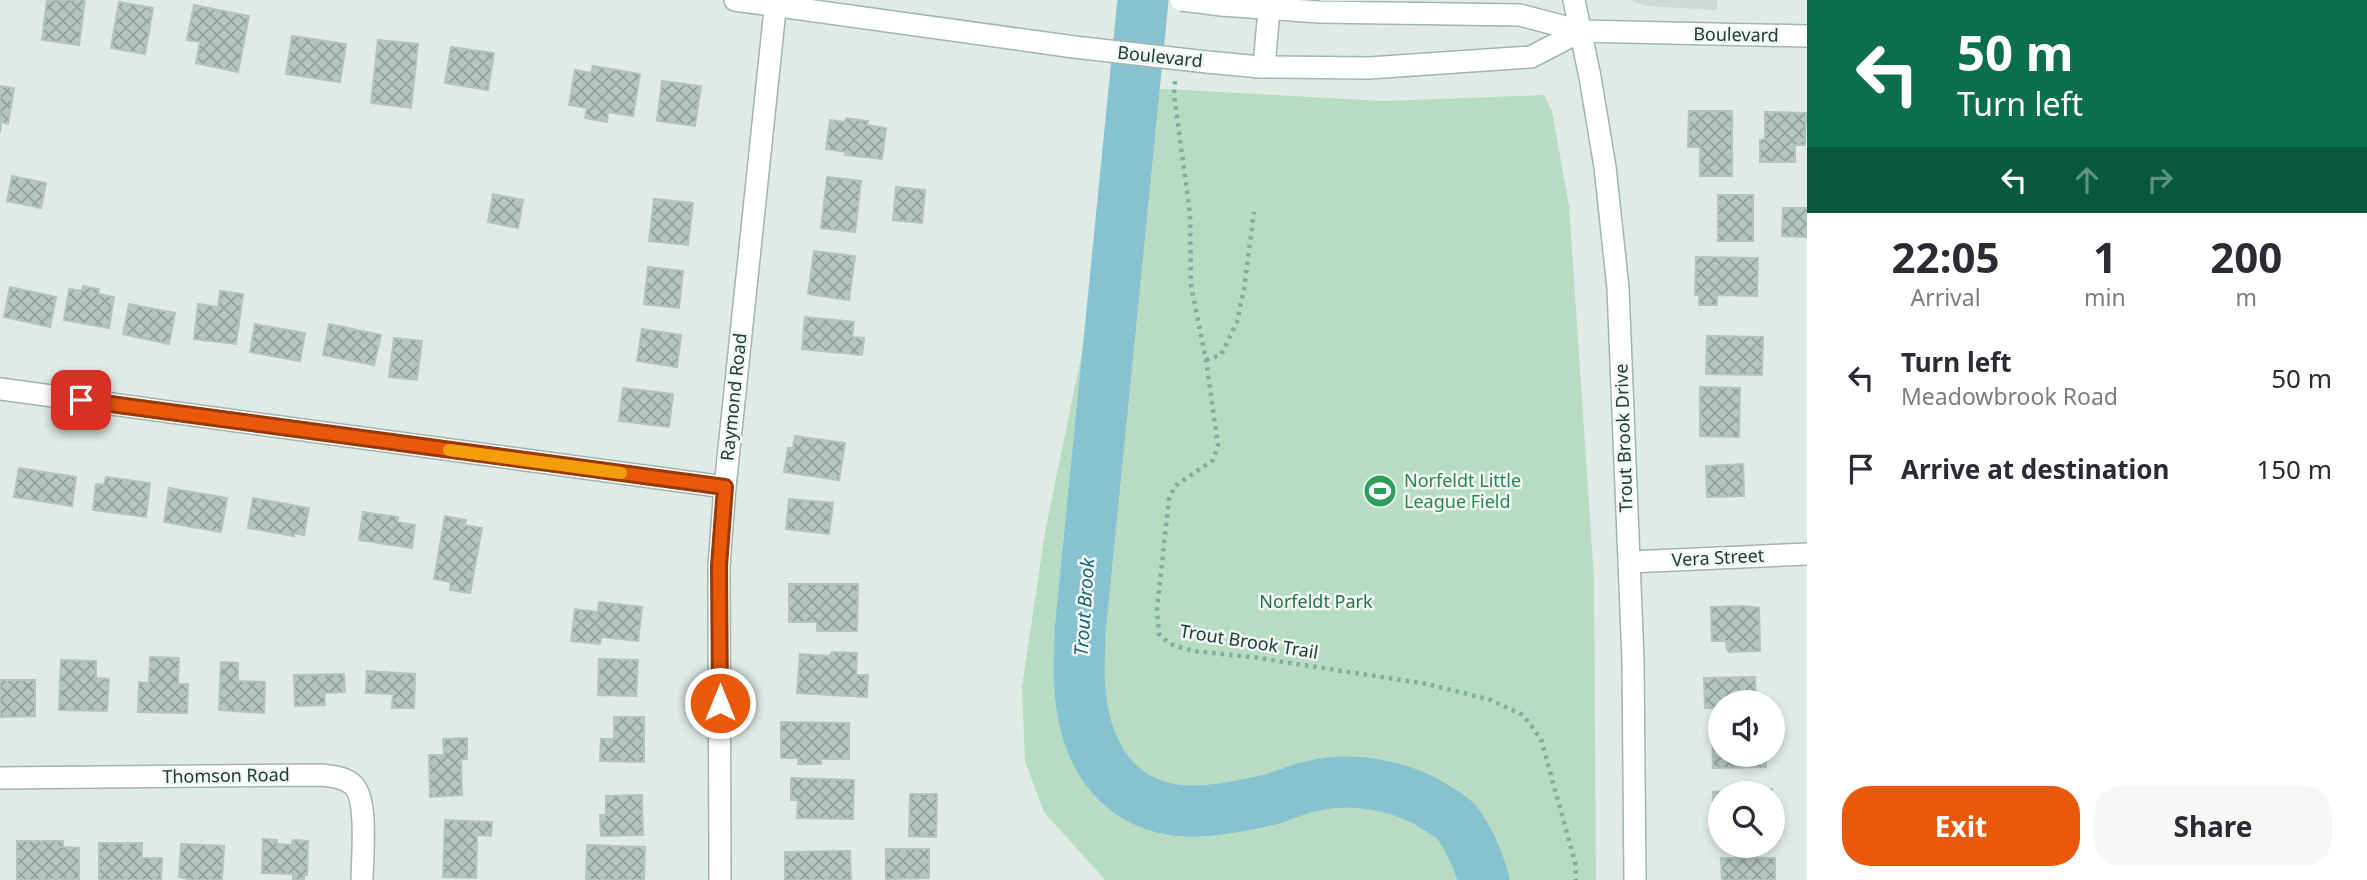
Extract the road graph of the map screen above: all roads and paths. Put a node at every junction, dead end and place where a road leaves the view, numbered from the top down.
1 (735, 0) edge
2 (1181, 0) edge
3 (1574, 0) edge
4 (775, 3) edge
5 (1269, 9) junction
6 (1581, 31) junction
7 (1807, 36) edge
8 (1264, 67) junction
9 (1175, 80) dead end
10 (1254, 212) dead end
11 (1206, 360) junction
12 (0, 389) edge
13 (725, 487) junction
14 (1807, 554) edge
15 (1630, 562) junction
16 (0, 778) edge
17 (362, 880) edge
18 (720, 880) edge
19 (1576, 880) edge
20 (1635, 880) edge

1 - 4 main road, Boulevard
2 - 5 main road, Boulevard, bridge
3 - 6 main road, Trout Brook Drive
4 - 8 main road, Boulevard, bridge
4 - 13 main road, Raymond Road
5 - 6 main road, Boulevard
5 - 8 main road
6 - 7 main road, Boulevard
6 - 8 main road, Boulevard
6 - 15 main road, Trout Brook Drive
9 - 11 path, Trout Brook Trail
10 - 11 path
11 - 19 path, Trout Brook Trail
12 - 13 main road
13 - 18 main road, Raymond Road
14 - 15 main road, Vera Street
15 - 20 main road, Trout Brook Drive
16 - 17 main road, Thomson Road

